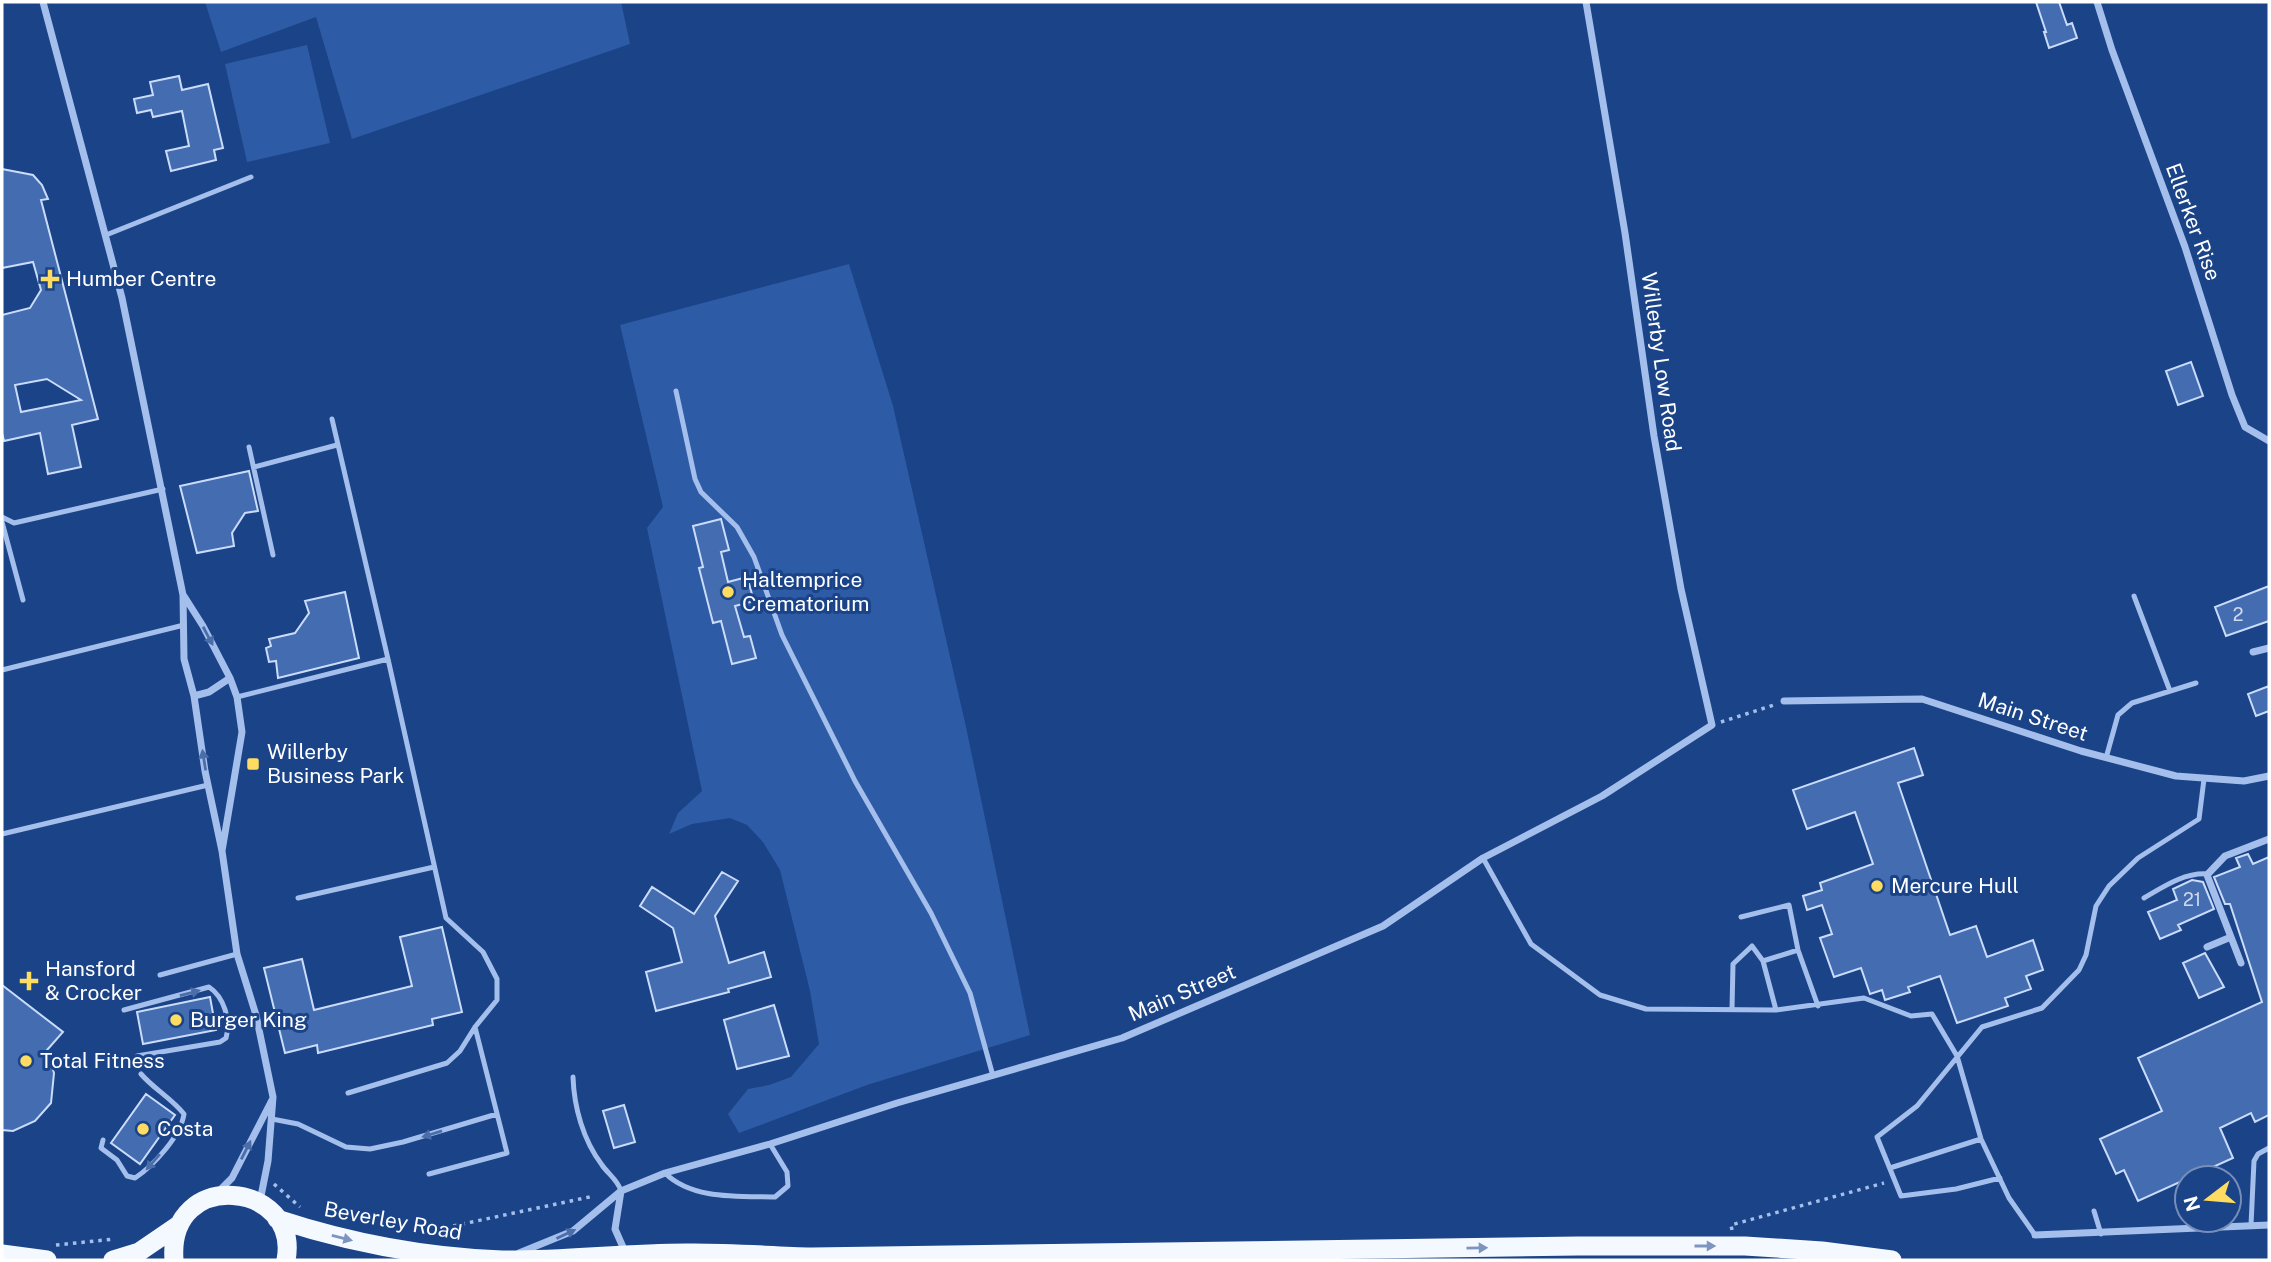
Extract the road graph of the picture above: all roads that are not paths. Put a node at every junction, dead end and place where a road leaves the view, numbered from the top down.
1 (43, 2) edge
2 (1586, 2) edge
3 (2097, 2) edge
4 (251, 177) dead end
5 (106, 235) junction
6 (676, 391) dead end
7 (332, 419) dead end
8 (2269, 441) edge
9 (337, 445) junction
10 (249, 447) dead end
11 (254, 467) junction
12 (163, 489) junction
13 (2, 517) edge
14 (2, 522) edge
15 (273, 555) dead end
16 (183, 595) junction
17 (2134, 596) dead end
18 (23, 600) dead end
19 (184, 625) junction
20 (2269, 648) edge
21 (2253, 652) dead end
22 (388, 659) junction
23 (2, 670) edge
24 (230, 678) junction
25 (2196, 683) dead end
26 (2170, 691) junction
27 (194, 696) junction
28 (237, 696) junction
29 (1784, 701) road end
30 (1712, 725) joint
31 (2106, 758) junction
32 (2269, 776) edge
33 (2204, 779) junction
34 (208, 785) junction
35 (2, 834) edge
36 (2269, 839) edge
37 (222, 852) junction
38 (1483, 858) junction
39 (435, 867) junction
40 (2208, 874) junction
41 (298, 898) dead end
42 (2144, 898) dead end
43 (1741, 917) dead end
44 (2231, 937) junction
45 (2207, 947) dead end
46 (1798, 950) junction
47 (237, 954) junction
48 (1763, 961) junction
49 (2241, 963) dead end
50 (160, 975) dead end
51 (1818, 1006) junction
52 (1732, 1009) junction
53 (124, 1010) dead end
54 (1776, 1010) junction
55 (475, 1027) junction
56 (136, 1056) dead end
57 (1957, 1056) junction
58 (141, 1074) dead end
59 (993, 1076) junction
60 (573, 1077) dead end
61 (348, 1093) dead end
62 (273, 1097) junction
63 (497, 1114) junction
64 (272, 1119) junction
65 (1981, 1139) junction
66 (103, 1140) dead end
67 (770, 1144) junction
68 (2269, 1148) edge
69 (1890, 1168) junction
70 (665, 1173) junction
71 (429, 1174) dead end
72 (2000, 1178) junction
73 (621, 1191) junction
74 (212, 1197) junction
75 (260, 1203) junction
76 (2094, 1211) dead end
77 (277, 1219) junction
78 (180, 1224) junction
79 (2252, 1225) junction
80 (2269, 1226) edge
81 (2101, 1234) junction
82 (2035, 1236) joint
83 (47, 1252) edge
84 (2, 1254) edge
85 (627, 1256) junction
86 (113, 1260) edge
87 (174, 1260) edge
88 (286, 1260) edge
89 (503, 1260) edge
90 (1892, 1260) edge

1 - 5 street
2 - 30 street, Willerby Low Road
3 - 8 street, Ellerker Rise
4 - 5 lane
5 - 12 street
6 - 59 lane
7 - 9 lane
9 - 11 lane
9 - 22 lane
10 - 11 lane
11 - 15 lane
12 - 13 lane
12 - 16 street
14 - 18 lane
16 - 19 street
16 -> 24 street
17 - 26 lane
19 - 23 lane
19 - 27 street
20 - 21 street
22 - 28 lane
22 - 39 lane
24 - 27 street
24 - 28 street
25 - 26 lane
26 - 31 lane
34 -> 27 street
28 - 37 street
29 - 31 street, Main Street
30 - 38 street, Main Street
31 - 33 street, Main Street
32 - 33 street, Main Street
33 - 57 lane
34 - 35 lane
34 - 37 street
36 - 40 street
37 - 47 street
38 - 52 lane
38 - 59 street, Main Street
39 - 41 lane
39 - 55 lane
40 - 42 lane
40 - 44 street
43 - 46 lane
44 - 45 street
44 - 49 street
46 - 48 lane
46 - 51 lane
47 - 50 lane
47 - 62 street
48 - 52 lane
48 - 54 lane
51 - 54 lane
51 - 57 lane
52 - 54 lane
53 -> 56 lane
55 - 61 lane
55 - 63 lane
57 - 65 lane
57 - 69 lane
58 -> 66 lane
59 - 67 street, Main Street
60 - 73 lane
62 - 64 street
74 -> 62 street
63 -> 64 lane
63 - 71 lane
64 - 75 street
65 - 69 lane
65 - 72 lane
67 - 70 street, Main Street
67 - 70 lane
68 - 79 lane
69 - 72 lane
70 - 73 street, Main Street
72 - 82 lane
73 - 85 street
89 -> 73 street, Main Street
74 - 75 highway
74 - 78 highway
75 - 77 highway
76 - 81 lane
77 - 88 highway
77 -> 89 highway, Beverley Road
78 - 86 highway
78 - 87 highway
79 - 80 street
79 - 81 street
81 - 82 street
83 - 84 highway
85 - 89 highway, Beverley Road
85 -> 90 highway, Beverley Road

